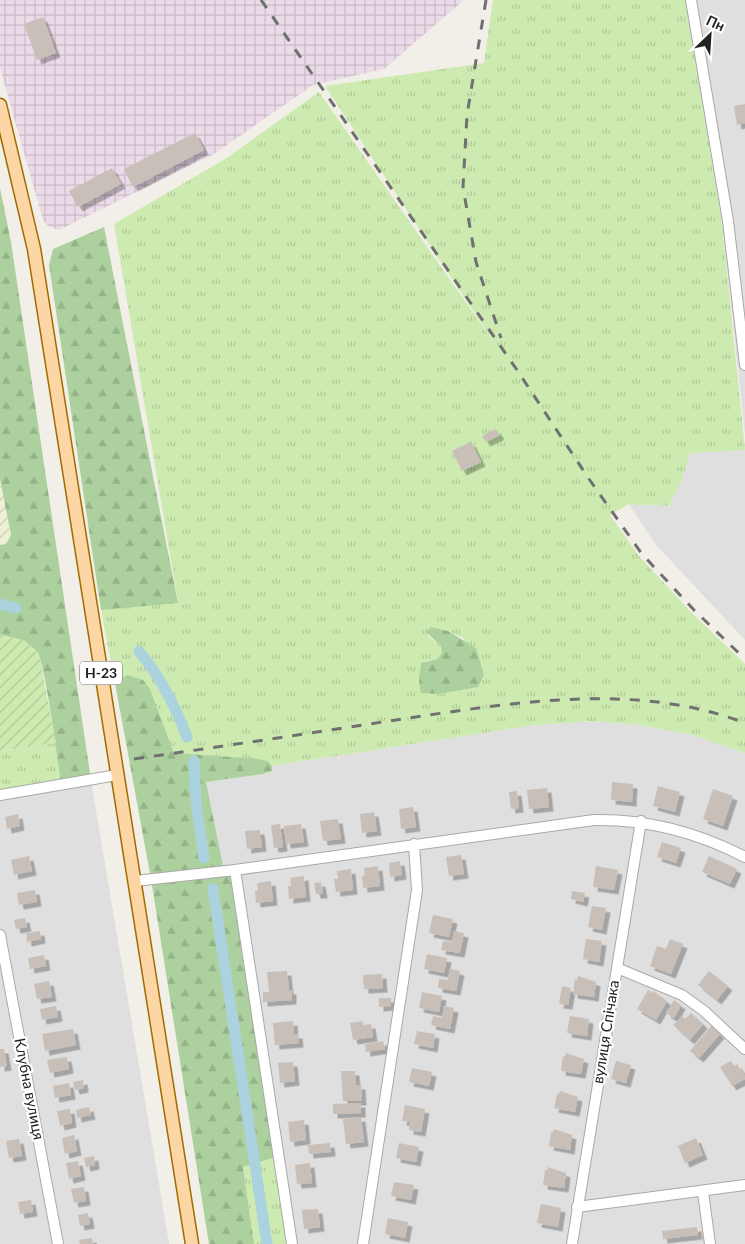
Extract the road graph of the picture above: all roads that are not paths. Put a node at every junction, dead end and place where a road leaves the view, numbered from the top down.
1 (691, 0) edge
2 (0, 105) edge
3 (745, 365) edge
4 (117, 775) junction
5 (0, 795) edge
6 (641, 821) junction
7 (414, 844) junction
8 (745, 858) edge
9 (235, 870) junction
10 (135, 881) junction
11 (0, 935) edge
12 (616, 968) junction
13 (745, 1049) edge
14 (745, 1185) edge
15 (702, 1192) junction
16 (577, 1207) junction
17 (58, 1244) edge
18 (192, 1244) edge
19 (292, 1244) edge
20 (363, 1244) edge
21 (572, 1244) edge
22 (710, 1244) edge

1 - 3 street
2 - 4 main road, Н-23
4 - 5 street
4 - 10 main road, Н-23
6 - 7 street
6 - 8 street
6 - 12 street, вулиця Спічака
7 - 9 street
7 - 20 street
9 - 10 street
9 - 19 street
10 - 18 main road, Н-23
11 - 17 street, Клубна вулиця
12 - 13 street
12 - 16 street, вулиця Спічака
14 - 15 street
15 - 16 street
15 - 22 street
16 - 21 street, вулиця Спічака

